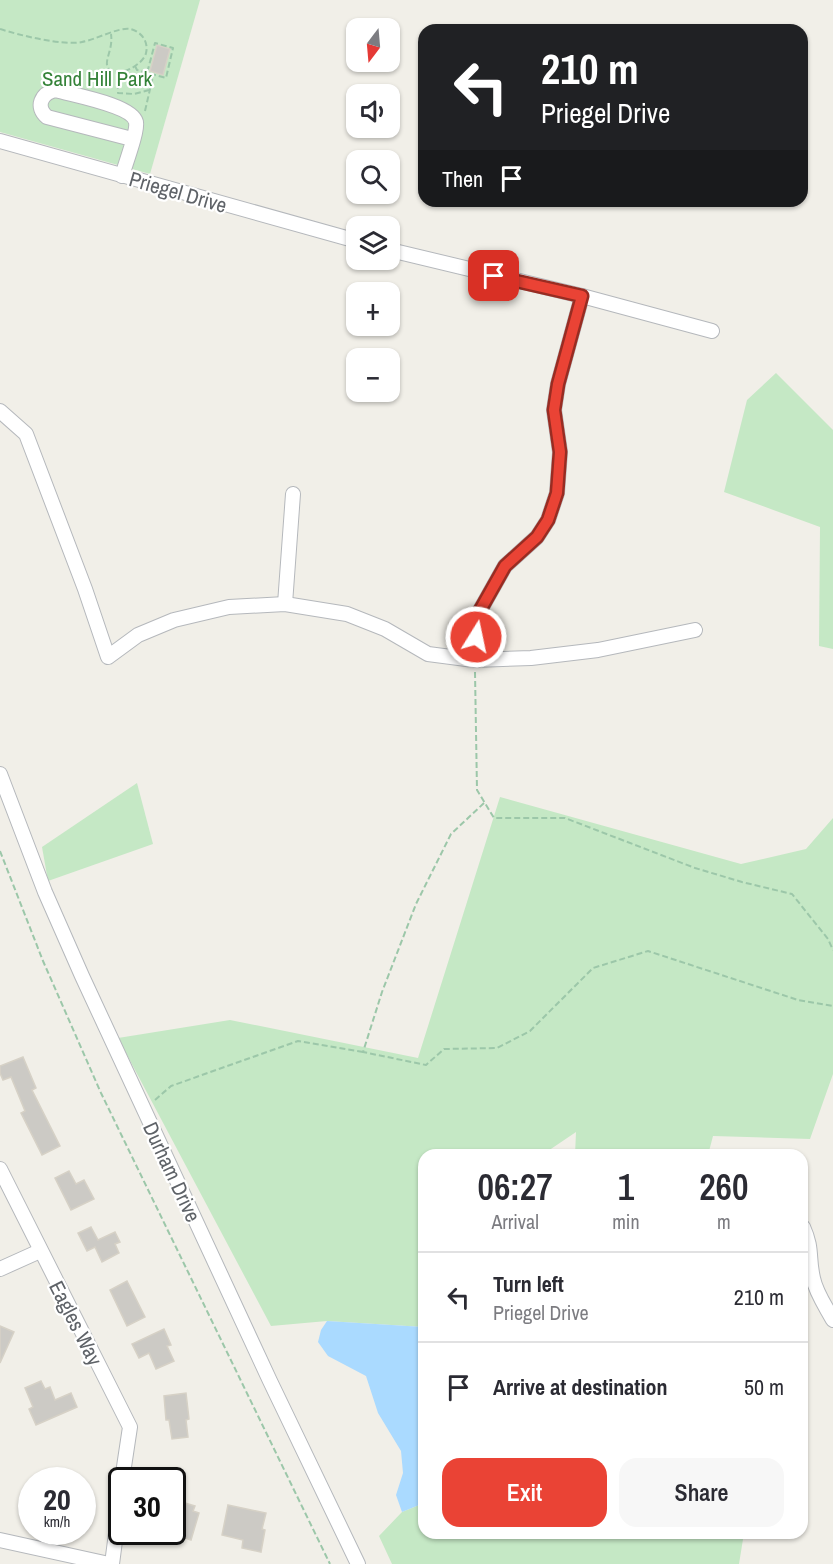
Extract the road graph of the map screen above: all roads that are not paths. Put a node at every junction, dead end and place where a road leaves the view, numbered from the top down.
1 (132, 139) junction
2 (0, 141) edge
3 (122, 176) junction
4 (346, 238) edge
5 (400, 252) edge
6 (582, 296) junction
7 (712, 331) dead end
8 (0, 411) edge
9 (293, 494) dead end
10 (285, 604) junction
11 (694, 630) dead end
12 (474, 660) junction
13 (0, 774) edge
14 (0, 1169) edge
15 (808, 1238) edge
16 (40, 1251) junction
17 (0, 1269) edge
18 (833, 1320) edge
19 (124, 1467) edge
20 (0, 1540) edge
21 (114, 1545) edge
22 (111, 1564) edge
23 (358, 1564) edge

1 - 1 street
1 - 3 street
2 - 3 street, Priegel Drive
3 - 4 street, Priegel Drive
5 - 6 street
6 - 7 street
6 - 12 street
8 - 10 street
9 - 10 street
10 - 12 street
11 - 12 street
13 - 23 street, Durham Drive
14 - 16 street, Eagles Way
15 - 18 street
16 - 17 street
16 - 19 street, Eagles Way
20 - 22 street
21 - 22 street

